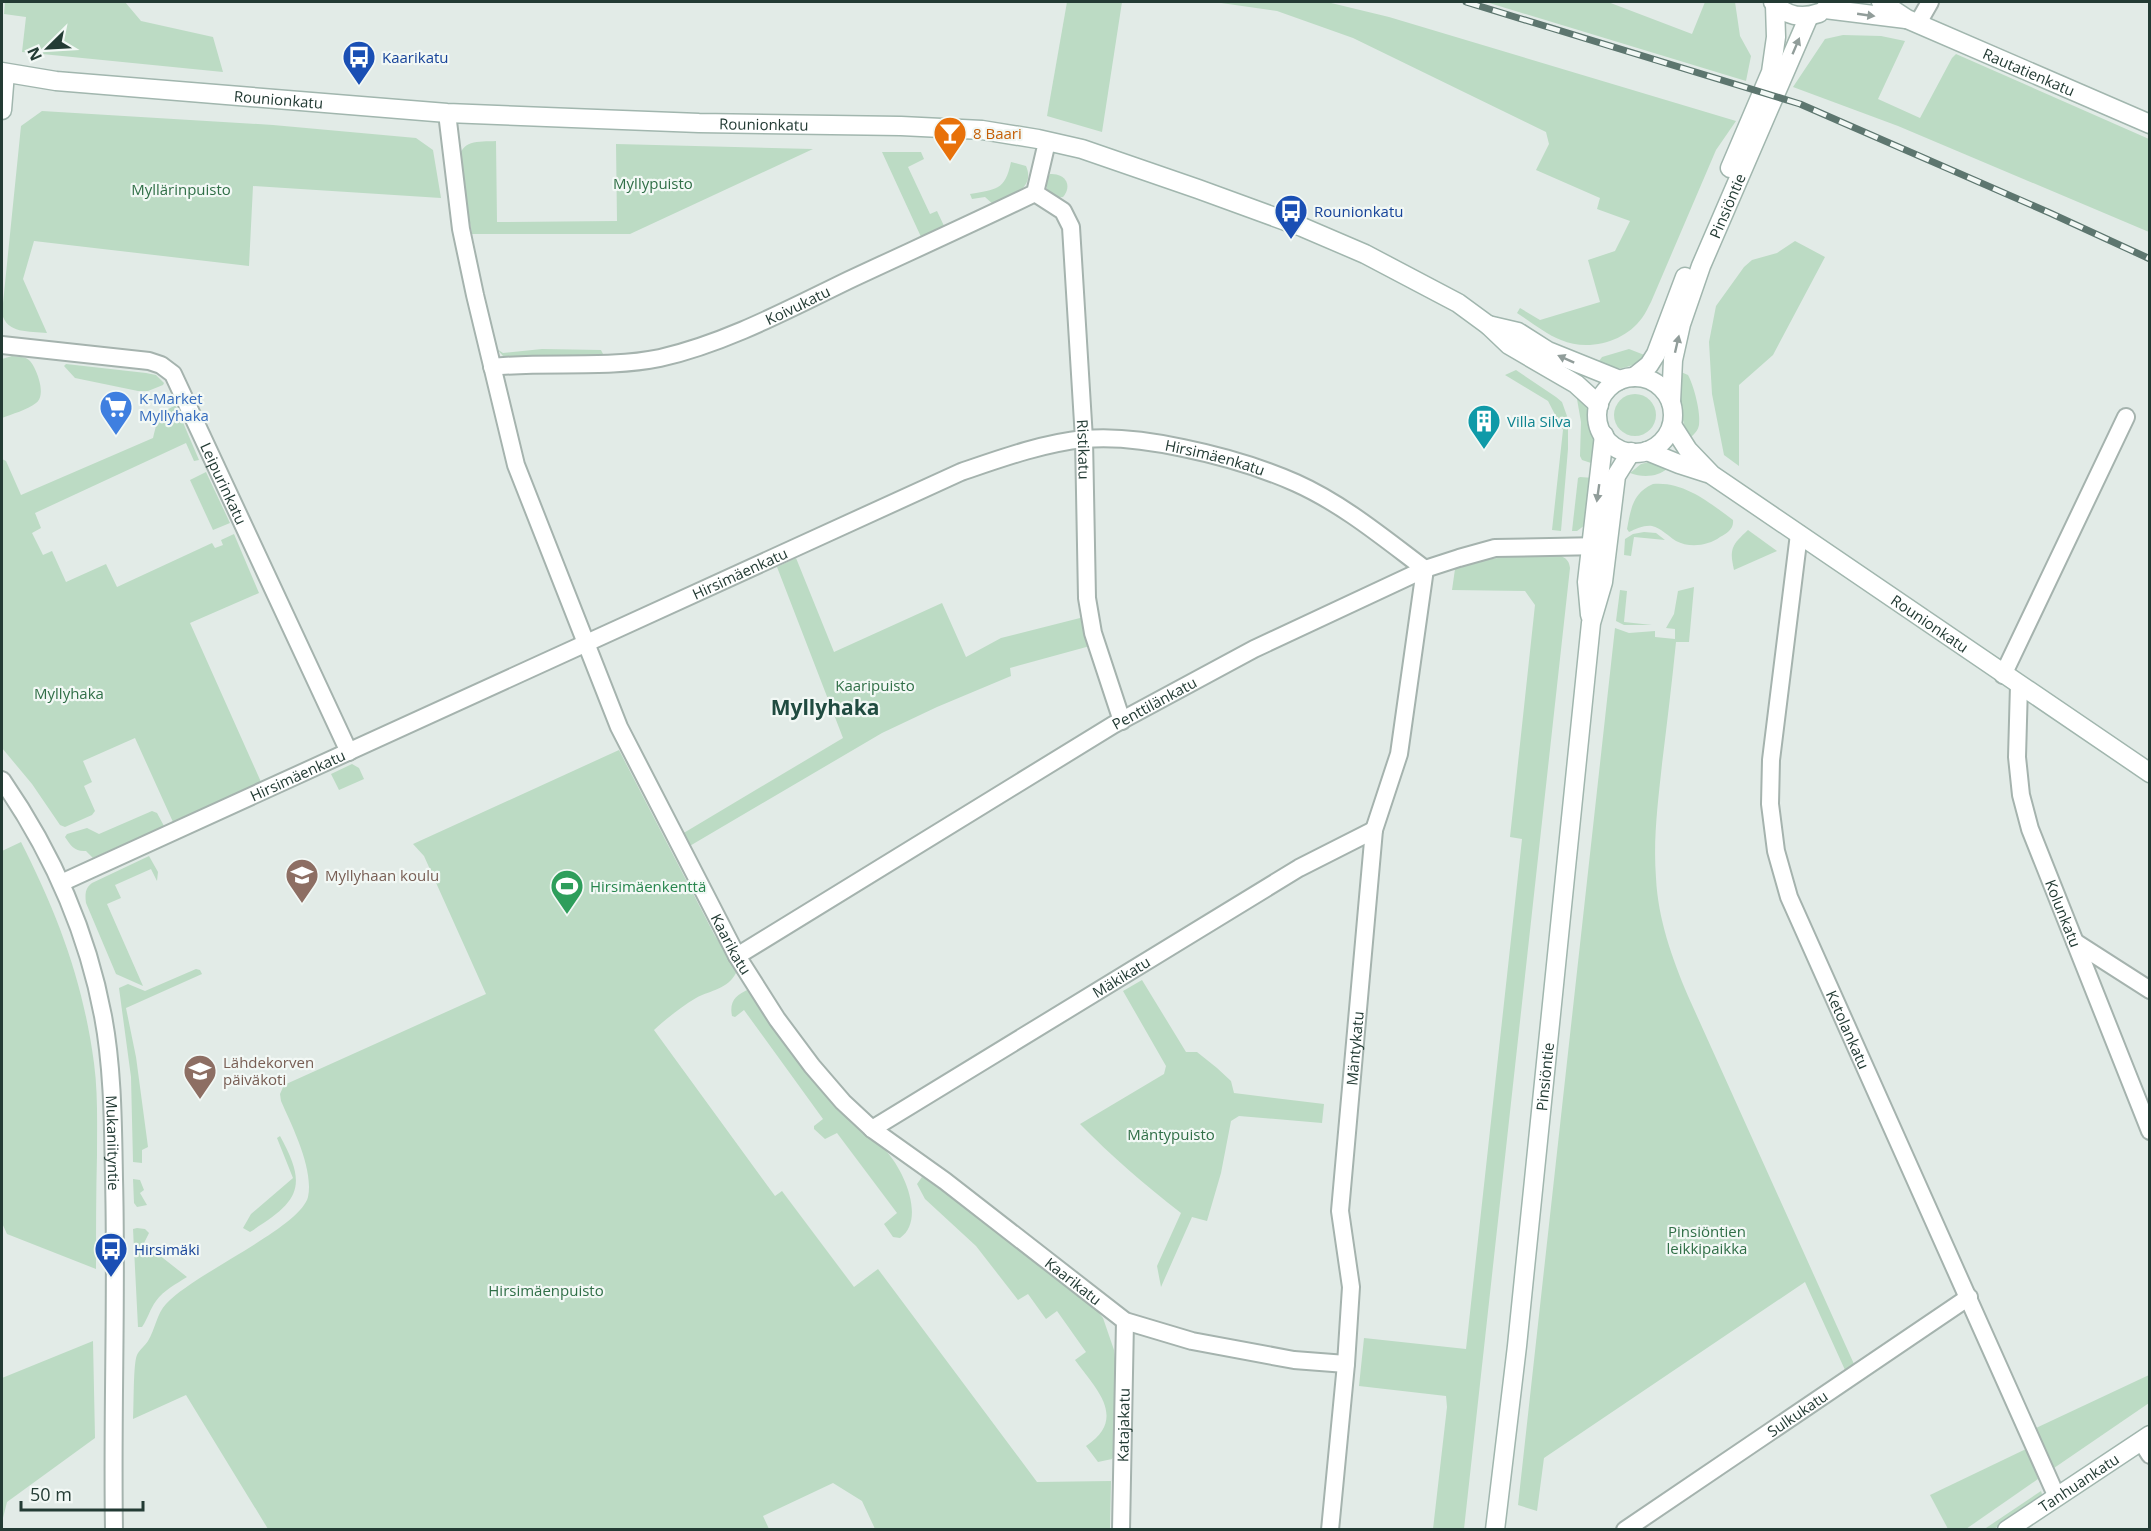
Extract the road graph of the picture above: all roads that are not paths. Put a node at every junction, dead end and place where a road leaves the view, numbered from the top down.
1 (1881, 2) edge
2 (1930, 2) edge
3 (1774, 3) edge
4 (1822, 9) edge
5 (1913, 21) junction
6 (3, 73) edge
7 (2, 110) edge
8 (447, 113) junction
9 (2150, 124) edge
10 (1047, 142) junction
11 (1035, 193) junction
12 (1488, 325) junction
13 (2, 345) edge
14 (492, 367) junction
15 (1627, 378) junction
16 (1671, 402) junction
17 (1599, 405) junction
18 (2126, 417) dead end
19 (1672, 425) junction
20 (1604, 435) junction
21 (1084, 439) junction
22 (1639, 451) junction
23 (1712, 475) junction
24 (1798, 534) junction
25 (1599, 546) junction
26 (1425, 569) junction
27 (584, 643) junction
28 (2003, 675) junction
29 (2019, 685) junction
30 (1122, 721) junction
31 (349, 752) junction
32 (2150, 773) edge
33 (2, 780) edge
34 (1374, 831) junction
35 (61, 883) junction
36 (2075, 942) junction
37 (737, 956) junction
38 (2150, 990) edge
39 (872, 1129) junction
40 (2150, 1131) edge
41 (1969, 1297) junction
42 (1125, 1321) junction
43 (1346, 1364) junction
44 (2147, 1444) edge
45 (2056, 1495) junction
46 (2016, 1527) edge
47 (114, 1530) edge
48 (1121, 1530) edge
49 (1330, 1530) edge
50 (1495, 1530) edge
51 (1625, 1530) edge

1 - 5 main road, Rautatienkatu
2 - 5 street
3 - 4 main road, Rautatienkatu
3 - 15 main road, Pinsiöntie
4 -> 5 main road, Rautatienkatu
16 -> 4 main road, Pinsiöntie
5 - 9 main road, Rautatienkatu
6 - 7 main road
6 - 8 main road, Rounionkatu
8 - 10 main road, Rounionkatu
8 - 14 street, Kaarikatu
10 - 11 street
10 - 12 main road, Rounionkatu
11 - 14 street, Koivukatu
11 - 21 street, Ristikatu
15 -> 12 main road, Rounionkatu
12 - 17 main road, Rounionkatu
13 - 31 street, Leipurinkatu
14 - 27 street, Kaarikatu
15 - 16 main road
15 - 17 main road
16 - 19 main road
17 - 20 main road
18 - 28 street
19 - 22 main road
19 - 23 main road, Rounionkatu
20 - 22 main road
20 -> 25 main road, Pinsiöntie
21 - 26 street, Hirsimäenkatu
21 - 27 street, Hirsimäenkatu
21 - 30 street, Ristikatu
22 - 23 main road, Rounionkatu
22 - 25 main road, Pinsiöntie
23 - 24 main road, Rounionkatu
24 - 28 main road, Rounionkatu
24 - 41 street, Ketolankatu
25 - 26 street, Penttilänkatu
25 - 50 main road, Pinsiöntie
26 - 30 street, Penttilänkatu
26 - 34 street, Mäntykatu
27 - 31 street, Hirsimäenkatu
27 - 37 street, Kaarikatu
28 - 29 main road, Rounionkatu
29 - 32 main road, Rounionkatu
29 - 36 street, Kolunkatu
30 - 37 street, Penttilänkatu
31 - 35 street, Hirsimäenkatu
33 - 35 street, Mukaniityntie
34 - 39 street, Mäkikatu
34 - 43 street, Mäntykatu
35 - 47 street, Mukaniityntie
36 - 38 street
36 - 40 street, Kolunkatu
37 - 39 street, Kaarikatu
39 - 42 street, Kaarikatu
41 - 45 street, Ketolankatu
41 - 51 street, Sulkukatu
42 - 43 street, Kaarikatu
42 - 48 street, Katajakatu
43 - 49 street, Mäntykatu
44 - 45 main road, Tanhuankatu
45 - 46 main road, Tanhuankatu

